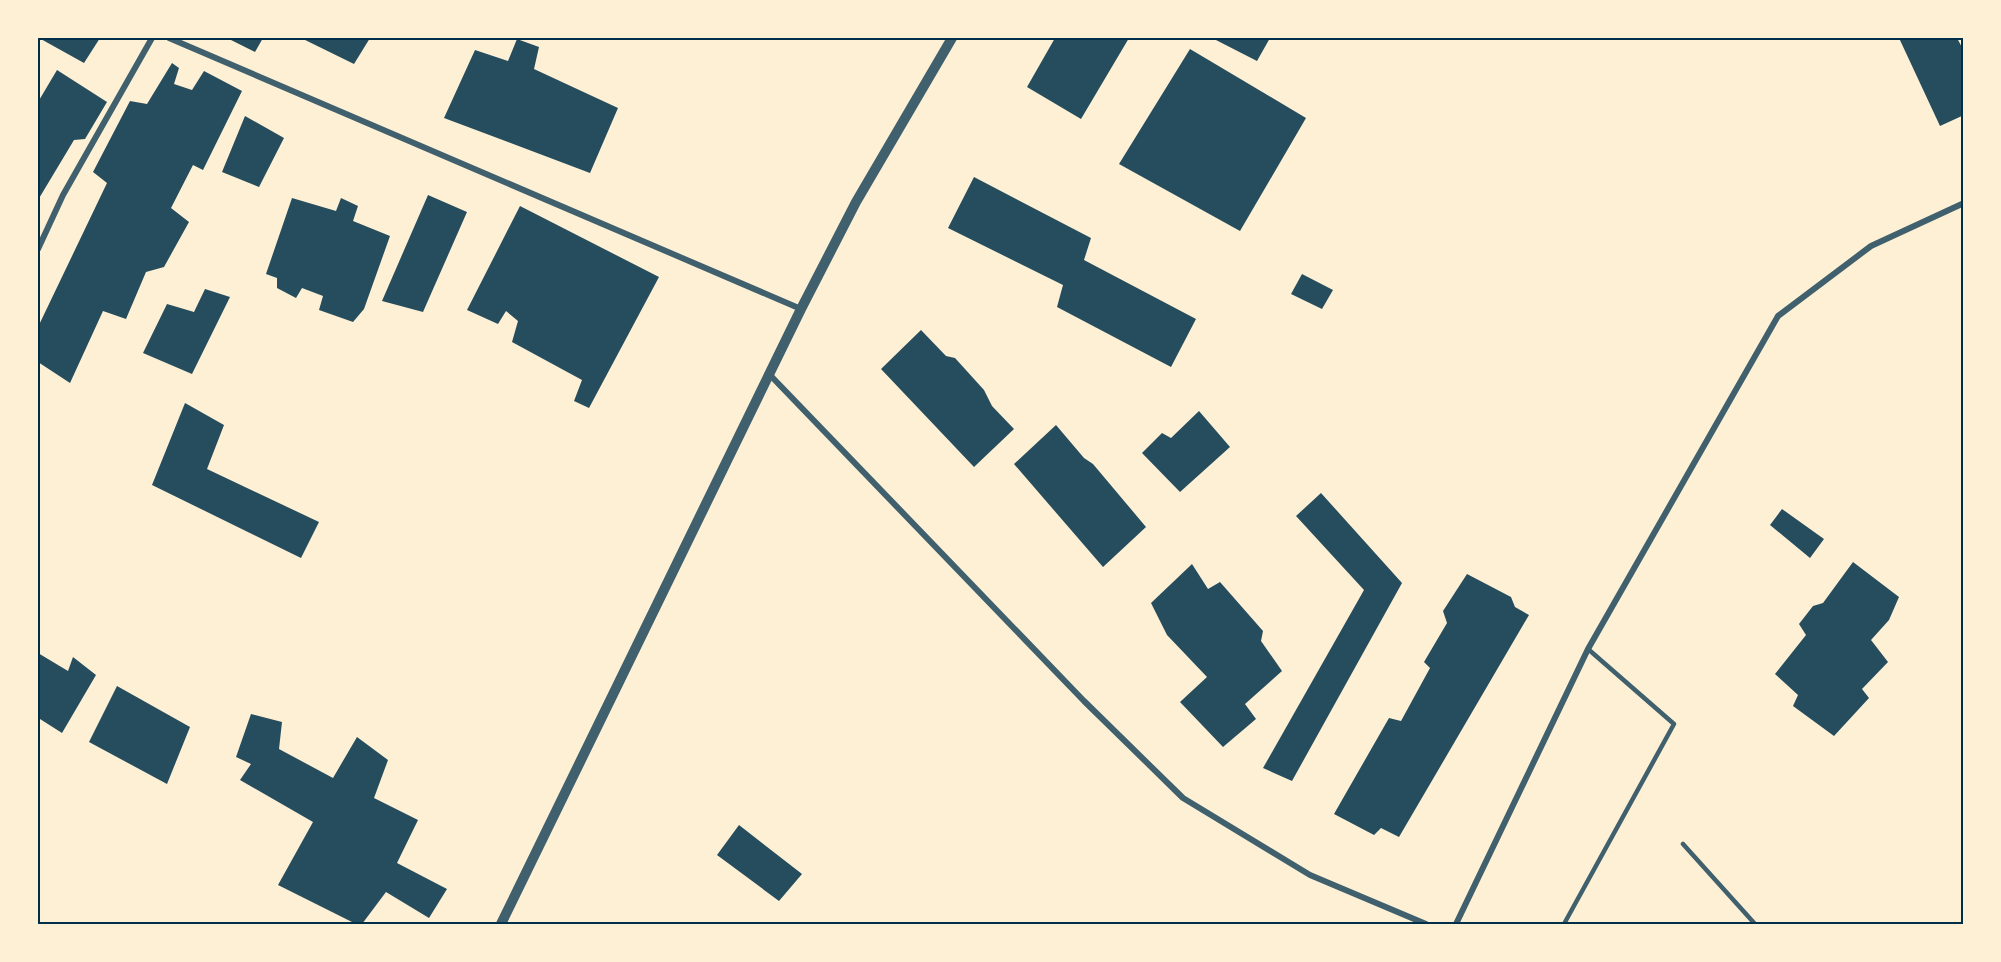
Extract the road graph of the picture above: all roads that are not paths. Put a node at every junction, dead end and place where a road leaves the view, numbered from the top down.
1 (152, 38) edge
2 (169, 38) edge
3 (952, 38) edge
4 (1964, 203) edge
5 (38, 249) edge
6 (801, 309) junction
7 (770, 375) junction
8 (1588, 649) junction
9 (1683, 843) dead end
10 (501, 924) edge
11 (1426, 924) edge
12 (1456, 924) edge
13 (1564, 924) edge
14 (1755, 924) edge

1 - 5 street
2 - 6 street
3 - 6 street
4 - 8 street
6 - 7 street
7 - 10 street
7 - 11 street
8 - 12 street
8 - 13 lane
9 - 14 lane

